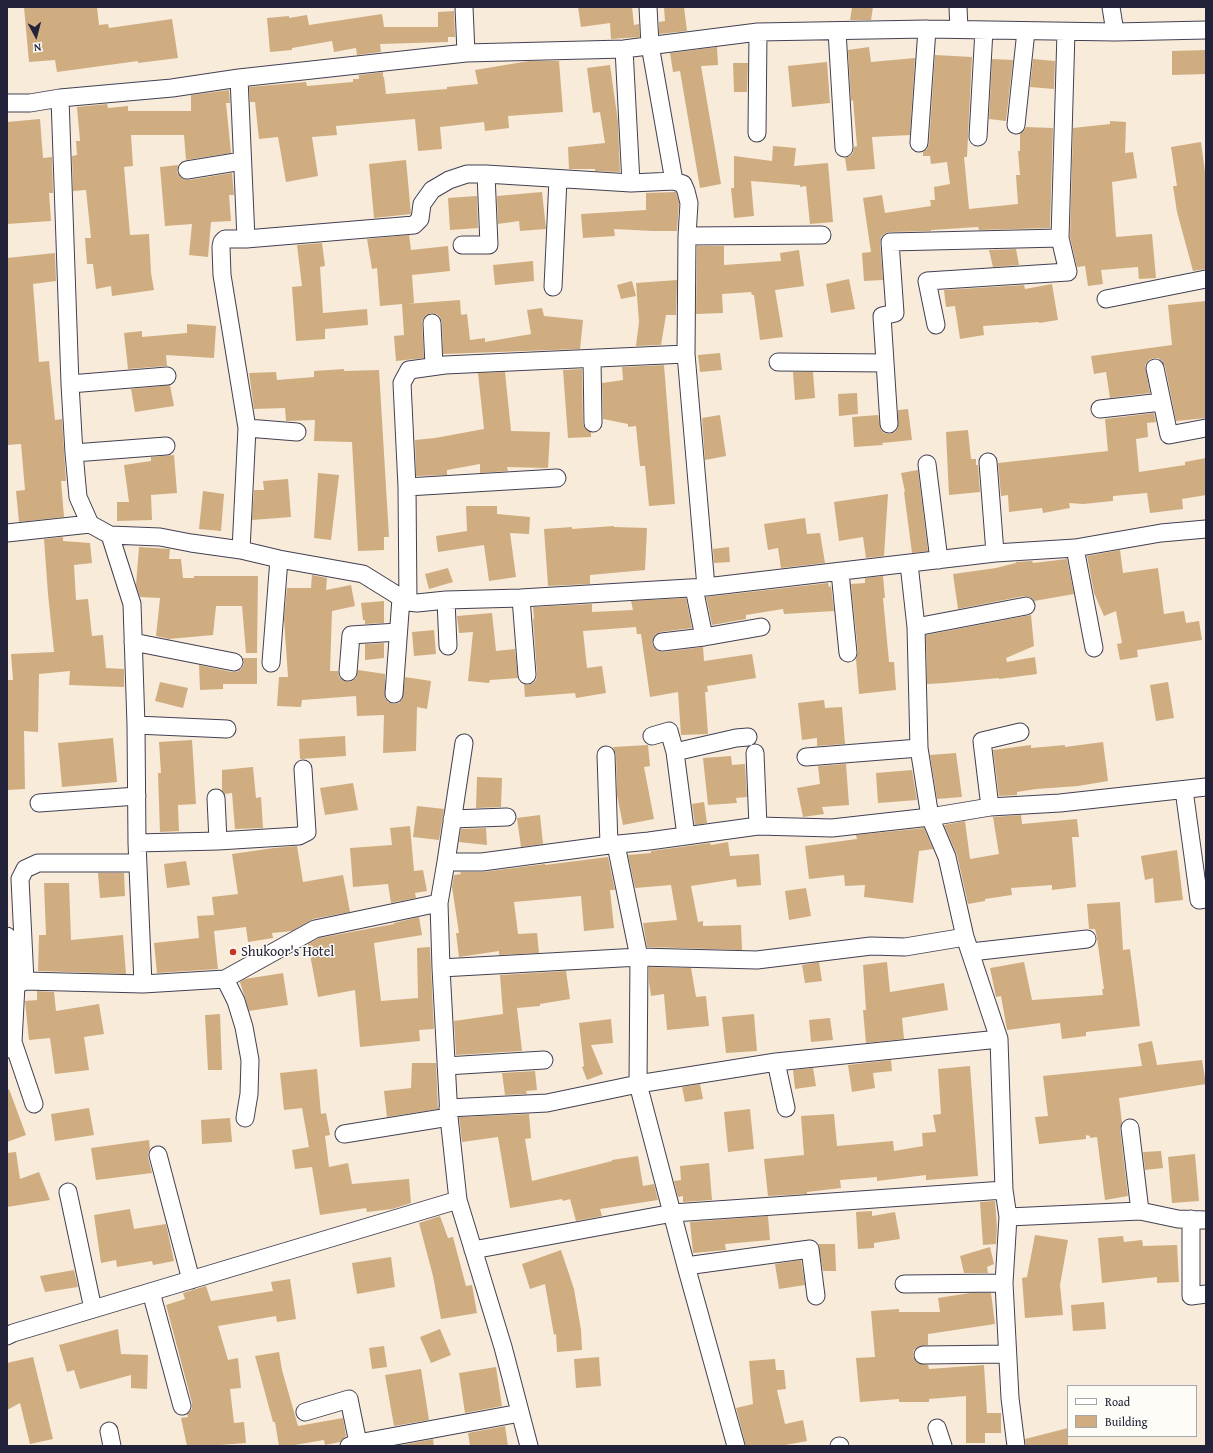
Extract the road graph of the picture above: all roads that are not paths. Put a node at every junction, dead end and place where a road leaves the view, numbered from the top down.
1 (464, 7) edge
2 (648, 7) edge
3 (958, 7) edge
4 (1111, 7) edge
5 (927, 29) junction
6 (959, 29) junction
7 (984, 30) junction
8 (1206, 30) edge
9 (837, 31) junction
10 (1026, 31) junction
11 (758, 32) junction
12 (1066, 32) junction
13 (1115, 32) junction
14 (650, 45) junction
15 (624, 49) junction
16 (466, 53) junction
17 (239, 78) junction
18 (60, 98) junction
19 (7, 103) edge
20 (1016, 125) dead end
21 (758, 133) dead end
22 (978, 137) dead end
23 (919, 143) dead end
24 (844, 148) dead end
25 (242, 161) junction
26 (187, 170) dead end
27 (486, 174) junction
28 (558, 179) junction
29 (674, 181) junction
30 (630, 183) junction
31 (822, 235) dead end
32 (687, 236) junction
33 (1060, 238) junction
34 (246, 239) junction
35 (462, 245) dead end
36 (1206, 279) edge
37 (553, 287) dead end
38 (1106, 299) dead end
39 (432, 323) dead end
40 (936, 325) dead end
41 (686, 354) junction
42 (592, 359) junction
43 (778, 362) dead end
44 (885, 363) junction
45 (434, 366) junction
46 (1155, 368) dead end
47 (167, 376) dead end
48 (70, 384) junction
49 (1162, 402) junction
50 (1100, 409) dead end
51 (593, 423) dead end
52 (889, 424) dead end
53 (247, 428) junction
54 (1206, 428) edge
55 (297, 432) dead end
56 (166, 446) dead end
57 (74, 452) junction
58 (988, 462) dead end
59 (927, 464) dead end
60 (557, 478) dead end
61 (406, 487) junction
62 (90, 524) junction
63 (1206, 529) edge
64 (7, 533) edge
65 (110, 535) junction
66 (1075, 548) junction
67 (241, 550) junction
68 (995, 553) junction
69 (279, 559) junction
70 (939, 560) junction
71 (909, 564) junction
72 (840, 572) junction
73 (700, 588) junction
74 (521, 598) junction
75 (404, 600) junction
76 (446, 600) junction
77 (1026, 606) dead end
78 (761, 627) dead end
79 (916, 627) junction
80 (398, 632) junction
81 (704, 637) junction
82 (133, 642) junction
83 (662, 642) dead end
84 (448, 646) dead end
85 (1094, 648) dead end
86 (848, 653) dead end
87 (234, 662) dead end
88 (271, 663) dead end
89 (348, 672) dead end
90 (527, 675) dead end
91 (394, 694) dead end
92 (136, 725) junction
93 (227, 729) dead end
94 (1020, 732) dead end
95 (652, 736) dead end
96 (748, 737) dead end
97 (464, 743) dead end
98 (919, 748) junction
99 (675, 752) junction
100 (756, 753) dead end
101 (606, 755) dead end
102 (806, 757) dead end
103 (303, 769) dead end
104 (1206, 787) edge
105 (1184, 790) junction
106 (137, 796) junction
107 (216, 798) dead end
108 (39, 803) dead end
109 (990, 807) junction
110 (507, 817) dead end
111 (930, 817) junction
112 (452, 819) junction
113 (758, 826) junction
114 (686, 836) junction
115 (218, 841) junction
116 (137, 843) junction
117 (612, 845) junction
118 (446, 862) junction
119 (138, 863) junction
120 (14, 876) edge
121 (1206, 899) edge
122 (439, 903) junction
123 (7, 936) edge
124 (1087, 939) dead end
125 (968, 944) junction
126 (638, 957) junction
127 (440, 968) junction
128 (225, 980) junction
129 (21, 983) junction
130 (143, 984) junction
131 (999, 1039) junction
132 (10, 1045) edge
133 (544, 1060) dead end
134 (776, 1062) junction
135 (446, 1066) junction
136 (638, 1084) junction
137 (34, 1104) dead end
138 (786, 1108) dead end
139 (449, 1112) junction
140 (245, 1118) dead end
141 (1130, 1128) dead end
142 (344, 1134) dead end
143 (158, 1155) dead end
144 (1004, 1190) junction
145 (68, 1192) dead end
146 (458, 1200) junction
147 (1140, 1211) junction
148 (673, 1214) junction
149 (1008, 1216) junction
150 (1199, 1220) edge
151 (473, 1250) junction
152 (686, 1266) junction
153 (191, 1280) junction
154 (1004, 1283) junction
155 (904, 1284) dead end
156 (151, 1292) junction
157 (1206, 1294) edge
158 (816, 1296) dead end
159 (94, 1308) junction
160 (7, 1336) edge
161 (1007, 1354) junction
162 (923, 1355) dead end
163 (182, 1406) dead end
164 (305, 1412) dead end
165 (520, 1413) junction
166 (937, 1428) dead end
167 (354, 1444) edge
168 (529, 1446) edge
169 (736, 1446) edge
170 (943, 1446) edge
171 (1016, 1446) edge

1 - 16 street
2 - 14 street
3 - 6 street
4 - 13 street
5 - 6 street
5 - 9 street
5 - 23 street
6 - 7 street
7 - 10 street
7 - 22 street
8 - 13 street
9 - 11 street
9 - 24 street
10 - 12 street
10 - 20 street
11 - 14 street
11 - 21 street
12 - 13 street
12 - 33 street
14 - 15 street
14 - 29 street
15 - 16 street
15 - 30 street
16 - 17 street
17 - 18 street
17 - 25 street
18 - 19 street
18 - 48 street
25 - 26 street
25 - 34 street
27 - 28 street
27 - 34 street
27 - 35 street
28 - 30 street
28 - 37 street
29 - 30 street
29 - 32 street
31 - 32 street
32 - 41 street
33 - 40 street
33 - 44 street
34 - 53 street
36 - 38 street
39 - 45 street
41 - 42 street
41 - 73 street
42 - 45 street
42 - 51 street
43 - 44 street
44 - 52 street
45 - 61 street
46 - 49 street
47 - 48 street
48 - 57 street
49 - 50 street
49 - 54 street
53 - 55 street
53 - 67 street
56 - 57 street
57 - 62 street
58 - 68 street
59 - 70 street
60 - 61 street
61 - 75 street
62 - 64 street
62 - 65 street
63 - 66 street
65 - 67 street
65 - 82 street
66 - 68 street
66 - 85 street
67 - 69 street
68 - 70 street
69 - 75 street
69 - 88 street
70 - 71 street
71 - 72 street
71 - 79 street
72 - 73 street
72 - 86 street
73 - 74 street
73 - 81 street
74 - 76 street
74 - 90 street
75 - 76 street
75 - 80 street
76 - 84 street
77 - 79 street
78 - 81 street
79 - 98 street
80 - 89 street
80 - 91 street
81 - 83 street
82 - 87 street
82 - 92 street
92 - 93 street
92 - 106 street
94 - 109 street
95 - 99 street
96 - 99 street
97 - 112 street
98 - 102 street
98 - 111 street
99 - 114 street
100 - 113 street
101 - 117 street
103 - 115 street
104 - 105 street
105 - 109 street
105 - 121 street
106 - 108 street
106 - 116 street
107 - 115 street
109 - 111 street
110 - 112 street
111 - 113 street
111 - 125 street
112 - 118 street
113 - 114 street
114 - 117 street
115 - 116 street
116 - 119 street
117 - 118 street
117 - 126 street
118 - 122 street
119 - 120 street
119 - 130 street
120 - 129 street
122 - 127 street
122 - 128 street
123 - 129 street
124 - 125 street
125 - 126 street
125 - 131 street
126 - 127 street
126 - 136 street
127 - 135 street
128 - 130 street
128 - 140 street
129 - 130 street
129 - 132 street
131 - 134 street
131 - 144 street
132 - 137 street
133 - 135 street
134 - 136 street
134 - 138 street
135 - 139 street
136 - 139 street
136 - 148 street
139 - 142 street
139 - 146 street
141 - 147 street
143 - 153 street
144 - 148 street
144 - 149 street
145 - 159 street
146 - 151 street
146 - 153 street
147 - 149 street
147 - 150 street
148 - 151 street
148 - 152 street
149 - 154 street
150 - 157 street
151 - 165 street
152 - 158 street
152 - 169 street
153 - 156 street
154 - 155 street
154 - 161 street
156 - 159 street
156 - 163 street
159 - 160 street
161 - 162 street
161 - 171 street
164 - 167 street
165 - 167 street
165 - 168 street
166 - 170 street

